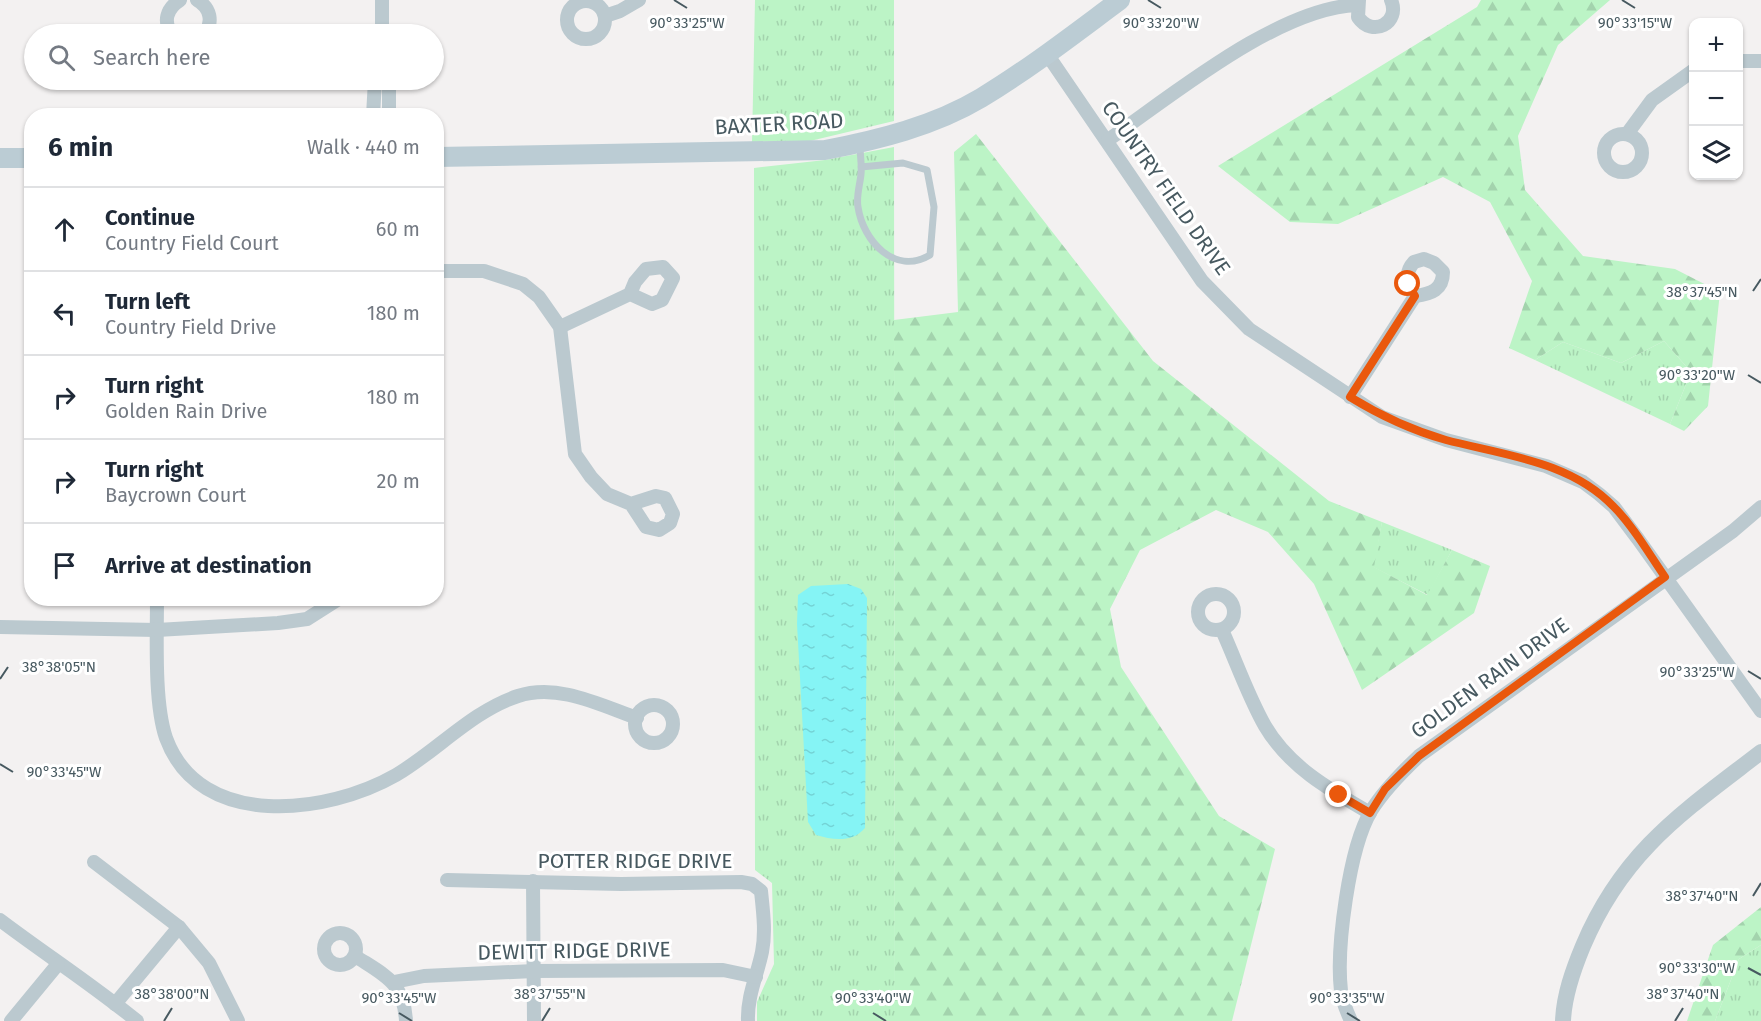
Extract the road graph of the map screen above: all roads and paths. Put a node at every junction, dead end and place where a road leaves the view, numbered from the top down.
1 (180, 0) edge
2 (197, 0) edge
3 (382, 0) edge
4 (639, 0) edge
5 (1120, 0) edge
6 (1391, 0) edge
7 (1358, 2) edge
8 (605, 16) dead end
9 (169, 24) edge
10 (209, 24) edge
11 (382, 24) edge
12 (1047, 54) junction
13 (1743, 61) edge
14 (1761, 61) edge
15 (1691, 72) edge
16 (374, 90) edge
17 (389, 90) edge
18 (373, 108) edge
19 (389, 108) edge
20 (1627, 134) dead end
21 (1108, 140) junction
22 (860, 143) junction
23 (444, 157) edge
24 (0, 158) edge
25 (24, 158) edge
26 (861, 166) junction
27 (444, 271) edge
28 (630, 294) dead end
29 (1415, 296) dead end
30 (560, 327) junction
31 (1350, 397) junction
32 (631, 504) dead end
33 (1761, 507) edge
34 (1665, 577) junction
35 (157, 606) edge
36 (328, 606) edge
37 (0, 627) edge
38 (157, 630) junction
39 (1222, 630) dead end
40 (1761, 711) edge
41 (637, 718) dead end
42 (1761, 752) edge
43 (1370, 813) junction
44 (94, 862) dead end
45 (447, 880) dead end
46 (533, 881) junction
47 (0, 920) edge
48 (179, 927) junction
49 (355, 956) dead end
50 (58, 964) junction
51 (534, 970) junction
52 (756, 977) junction
53 (394, 982) junction
54 (115, 1004) junction
55 (11, 1021) edge
56 (137, 1021) edge
57 (238, 1021) edge
58 (406, 1021) edge
59 (534, 1021) edge
60 (748, 1021) edge
61 (1351, 1021) edge
62 (1563, 1021) edge

1 - 9 street
2 - 10 street
3 - 11 street
4 - 8 street
5 - 12 main road, BAXTER ROAD
6 - 7 street
7 - 21 street
12 - 21 street, COUNTRY FIELD DRIVE
12 - 22 main road, BAXTER ROAD
13 - 14 street
15 - 20 street
16 - 18 street
17 - 19 street
21 - 31 street, COUNTRY FIELD DRIVE
22 - 23 main road, BAXTER ROAD
22 - 26 lane
24 - 25 main road
26 - 26 lane
27 - 30 street
28 - 30 street
29 - 31 street
30 - 32 street
31 - 34 street, COUNTRY FIELD DRIVE
33 - 34 street, GOLDEN RAIN DRIVE
34 - 40 street, COUNTRY FIELD DRIVE
34 - 43 street, GOLDEN RAIN DRIVE
35 - 38 street
36 - 38 street
37 - 38 street
38 - 41 street
39 - 43 street
42 - 62 street
43 - 61 street, GOLDEN RAIN DRIVE
44 - 48 street
45 - 46 street, POTTER RIDGE DRIVE
46 - 51 street
46 - 52 street, POTTER RIDGE DRIVE
47 - 50 street
48 - 54 street
48 - 57 street
49 - 53 street
50 - 54 street
50 - 55 street
51 - 52 street, DEWITT RIDGE DRIVE
51 - 53 street, DEWITT RIDGE DRIVE
51 - 59 street
52 - 60 street, POTTER RIDGE DRIVE
53 - 58 street
54 - 56 street

